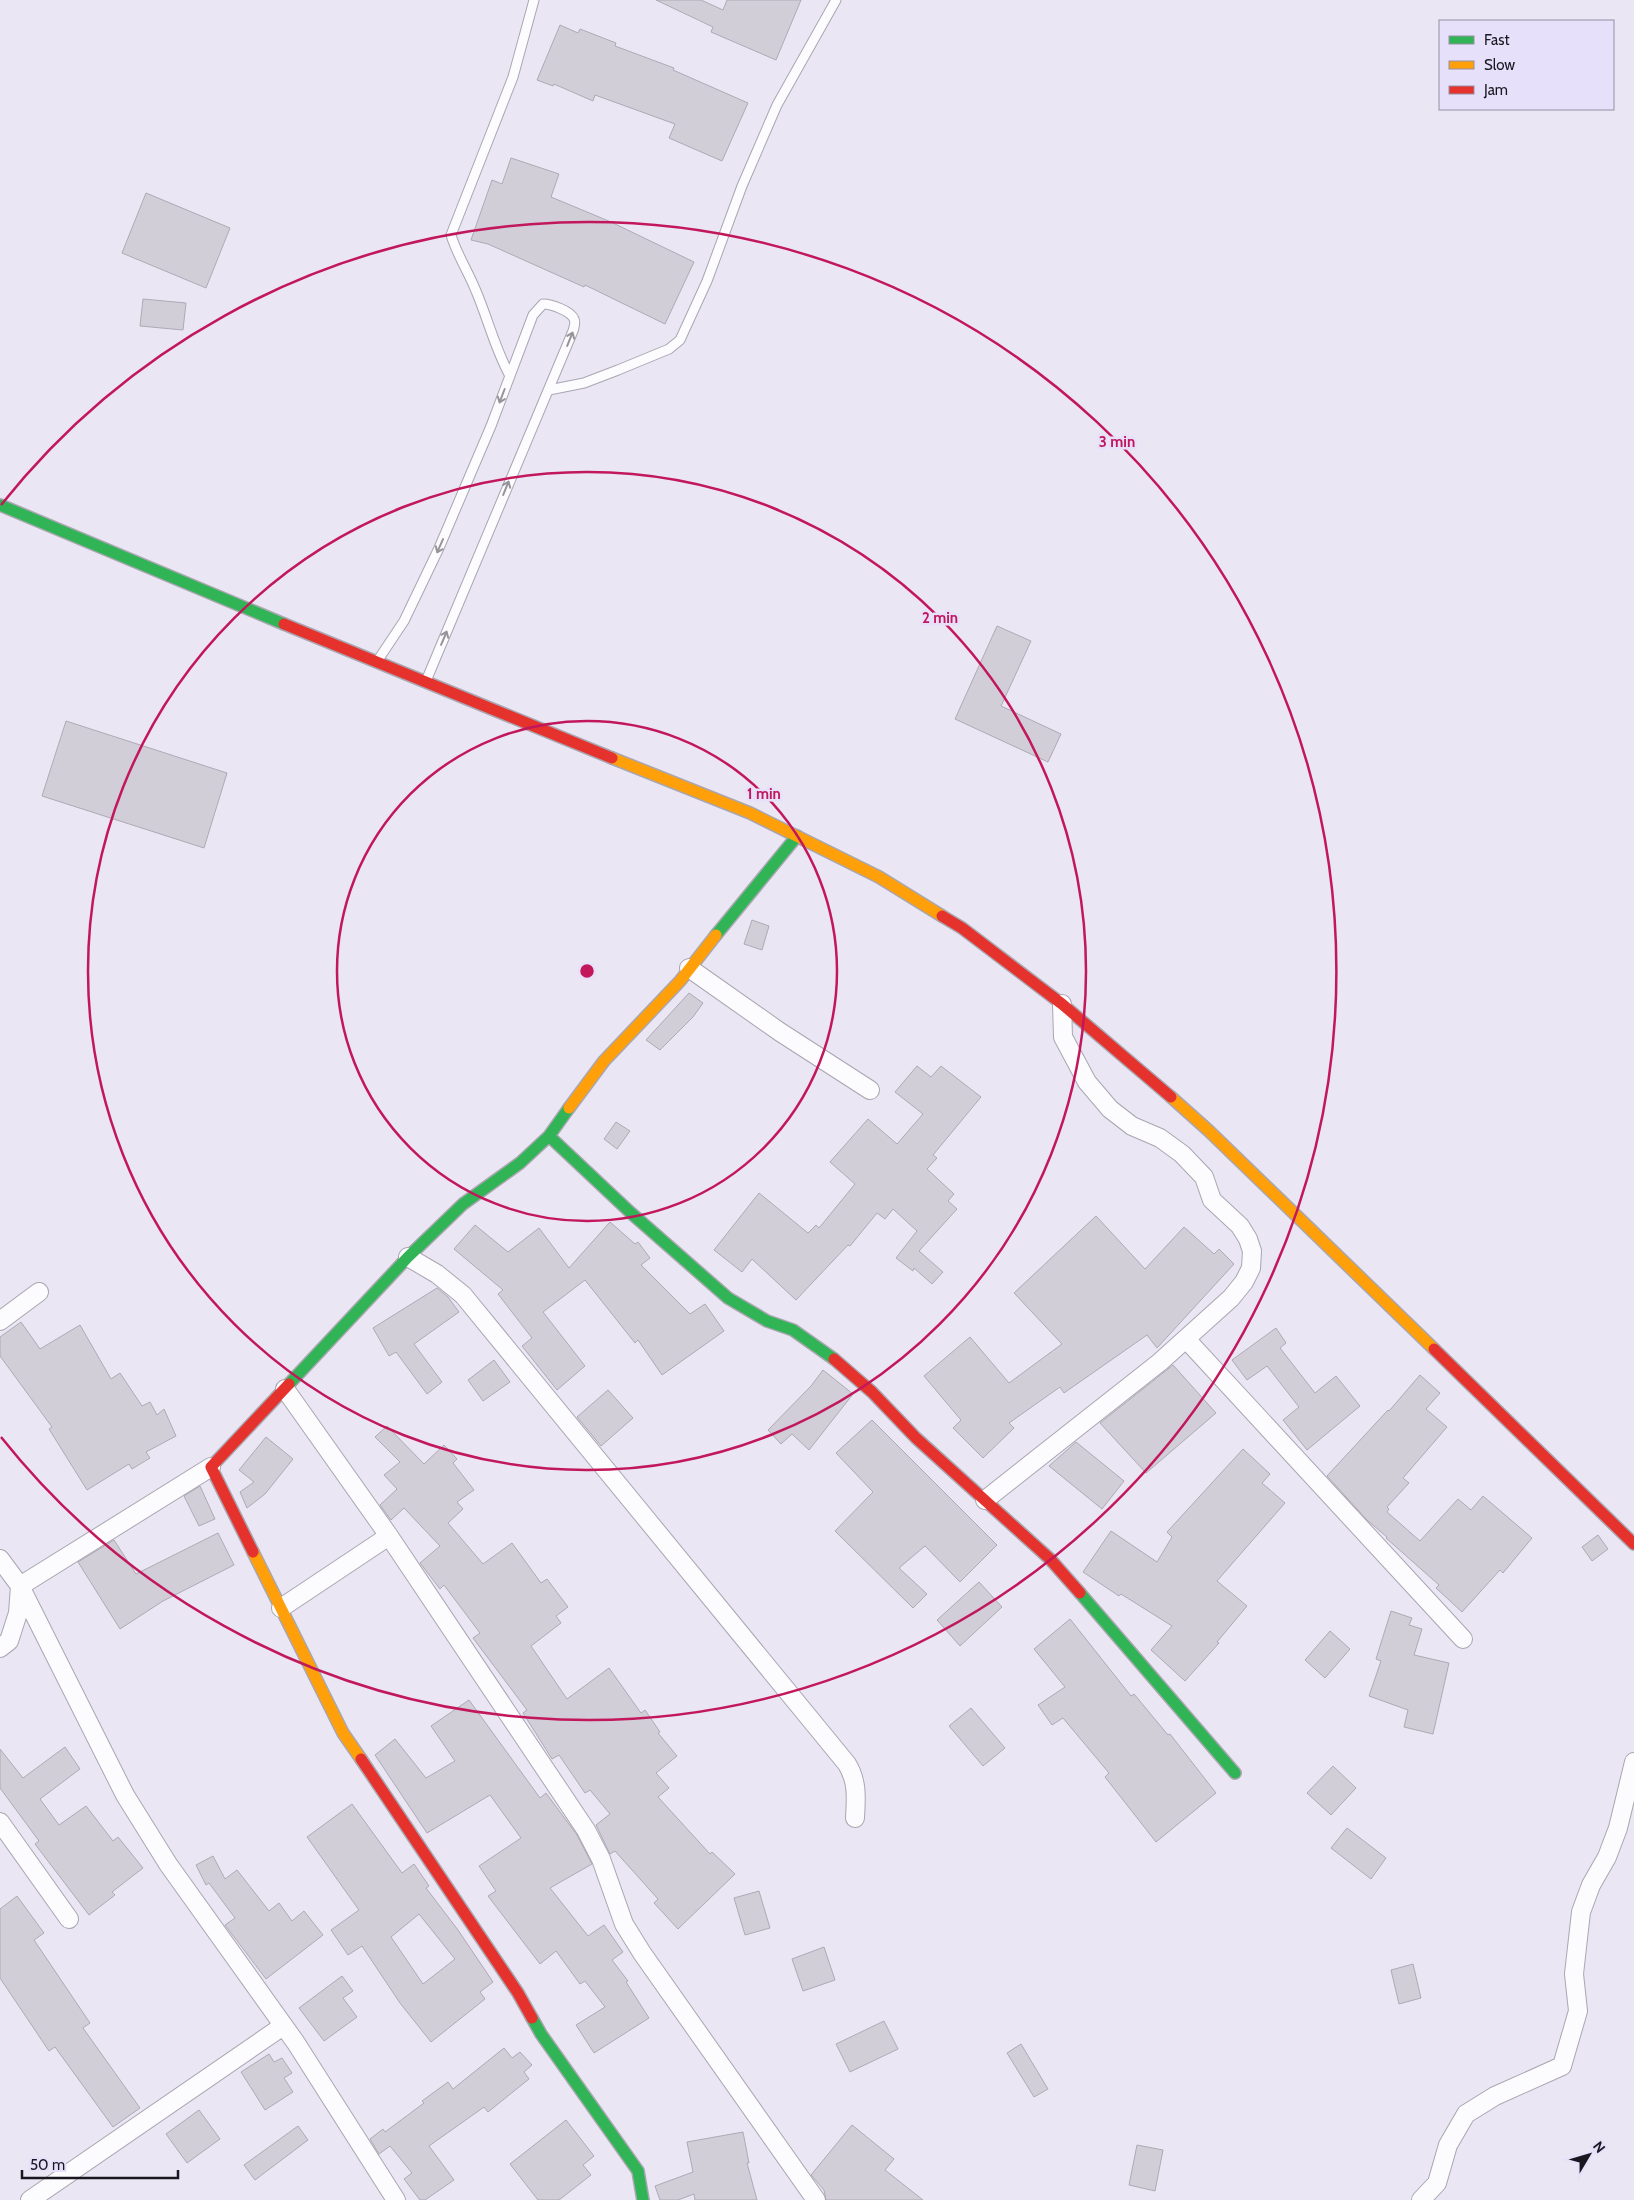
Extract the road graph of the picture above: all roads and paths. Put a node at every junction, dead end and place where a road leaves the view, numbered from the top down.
1 (534, 0) edge
2 (836, 0) edge
3 (510, 376) junction
4 (549, 390) junction
5 (0, 505) edge
6 (376, 663) junction
7 (426, 683) junction
8 (797, 836) junction
9 (690, 968) junction
10 (1062, 1004) junction
11 (870, 1090) dead end
12 (549, 1136) junction
13 (408, 1257) junction
14 (40, 1292) dead end
15 (0, 1321) edge
16 (1186, 1339) junction
17 (285, 1389) junction
18 (211, 1467) junction
19 (985, 1500) junction
20 (389, 1536) junction
21 (1634, 1544) edge
22 (0, 1559) edge
23 (20, 1586) junction
24 (281, 1608) junction
25 (1463, 1639) dead end
26 (0, 1648) edge
27 (1634, 1762) edge
28 (1235, 1773) dead end
29 (855, 1818) dead end
30 (0, 1822) edge
31 (69, 1919) dead end
32 (283, 2026) junction
33 (641, 2198) edge
34 (30, 2200) edge
35 (396, 2200) edge
36 (816, 2200) edge
37 (1421, 2200) edge

1 - 3 lane
2 - 4 lane
4 -> 3 lane
3 -> 6 lane
7 -> 4 lane
5 - 6 street
6 - 7 street
7 - 8 street
8 - 9 street
8 - 10 street
9 - 11 street
9 - 12 street
10 - 16 street
10 - 21 street
12 - 13 street
12 - 19 street
13 - 17 street
13 - 29 street
14 - 15 street
16 - 19 street
16 - 25 street
17 - 18 street
17 - 20 street
18 - 23 street
18 - 24 street
19 - 28 street
20 - 24 street
20 - 36 street
22 - 23 street
23 - 26 street
23 - 32 street
24 - 33 street
27 - 37 street
30 - 31 street
32 - 34 street
32 - 35 street

